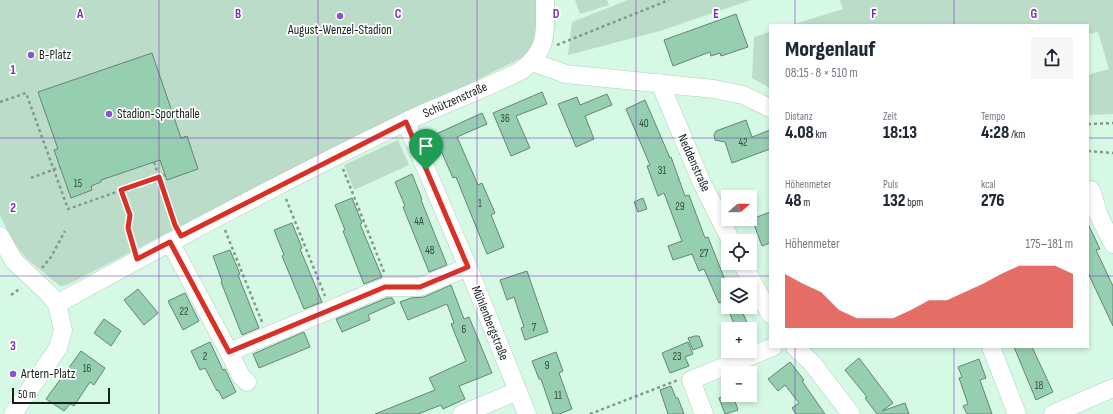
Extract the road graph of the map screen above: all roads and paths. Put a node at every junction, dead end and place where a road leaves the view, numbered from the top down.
1 (545, 0) edge
2 (670, 0) edge
3 (536, 57) junction
4 (660, 83) junction
5 (0, 102) edge
6 (769, 108) edge
7 (406, 122) junction
8 (1113, 123) edge
9 (1089, 124) edge
10 (1089, 151) edge
11 (1113, 153) edge
12 (338, 156) junction
13 (154, 162) dead end
14 (60, 167) dead end
15 (53, 170) junction
16 (165, 175) dead end
17 (159, 177) junction
18 (31, 178) dead end
19 (280, 185) junction
20 (121, 190) junction
21 (1091, 190) dead end
22 (220, 216) junction
23 (728, 234) edge
24 (0, 236) edge
25 (175, 239) junction
26 (1113, 244) edge
27 (137, 259) junction
28 (7, 265) edge
29 (468, 267) junction
30 (746, 270) edge
31 (390, 287) junction
32 (53, 298) junction
33 (331, 310) junction
34 (769, 312) edge
35 (267, 336) junction
36 (771, 348) edge
37 (796, 348) edge
38 (991, 348) edge
39 (229, 352) junction
40 (691, 380) junction
41 (247, 382) dead end
42 (1113, 388) edge
43 (518, 391) junction
44 (13, 414) edge
45 (462, 414) edge
46 (527, 414) edge
47 (590, 414) edge
48 (704, 414) edge
49 (851, 414) edge
50 (1017, 414) edge
51 (1053, 414) edge

1 - 3 street
2 - 3 path
3 - 4 street
3 - 7 street, Schützenstraße
4 - 6 street
4 - 23 street, Neddenstraße
5 - 15 path
7 - 12 street, Schützenstraße
7 - 29 street, Mühlenbergstraße
8 - 9 path
10 - 11 path
12 - 19 street, Schützenstraße
12 - 31 path
13 - 17 path
14 - 15 path
15 - 18 path
15 - 20 path
16 - 17 path
17 - 20 path
17 - 25 path
19 - 22 street, Schützenstraße
19 - 33 path
20 - 27 path
21 - 26 street
22 - 25 street, Schützenstraße
22 - 35 path
24 - 28 street
25 - 27 street, Schützenstraße
25 - 39 street
27 - 32 street, Schützenstraße
28 - 32 street
29 - 31 street
29 - 43 street, Mühlenbergstraße
30 - 34 street
31 - 33 street
32 - 44 street
33 - 35 street
35 - 39 street
36 - 40 street
37 - 49 street
38 - 50 street
39 - 41 street
40 - 47 path
40 - 48 street
42 - 51 street
43 - 45 street
43 - 46 street, Mühlenbergstraße

